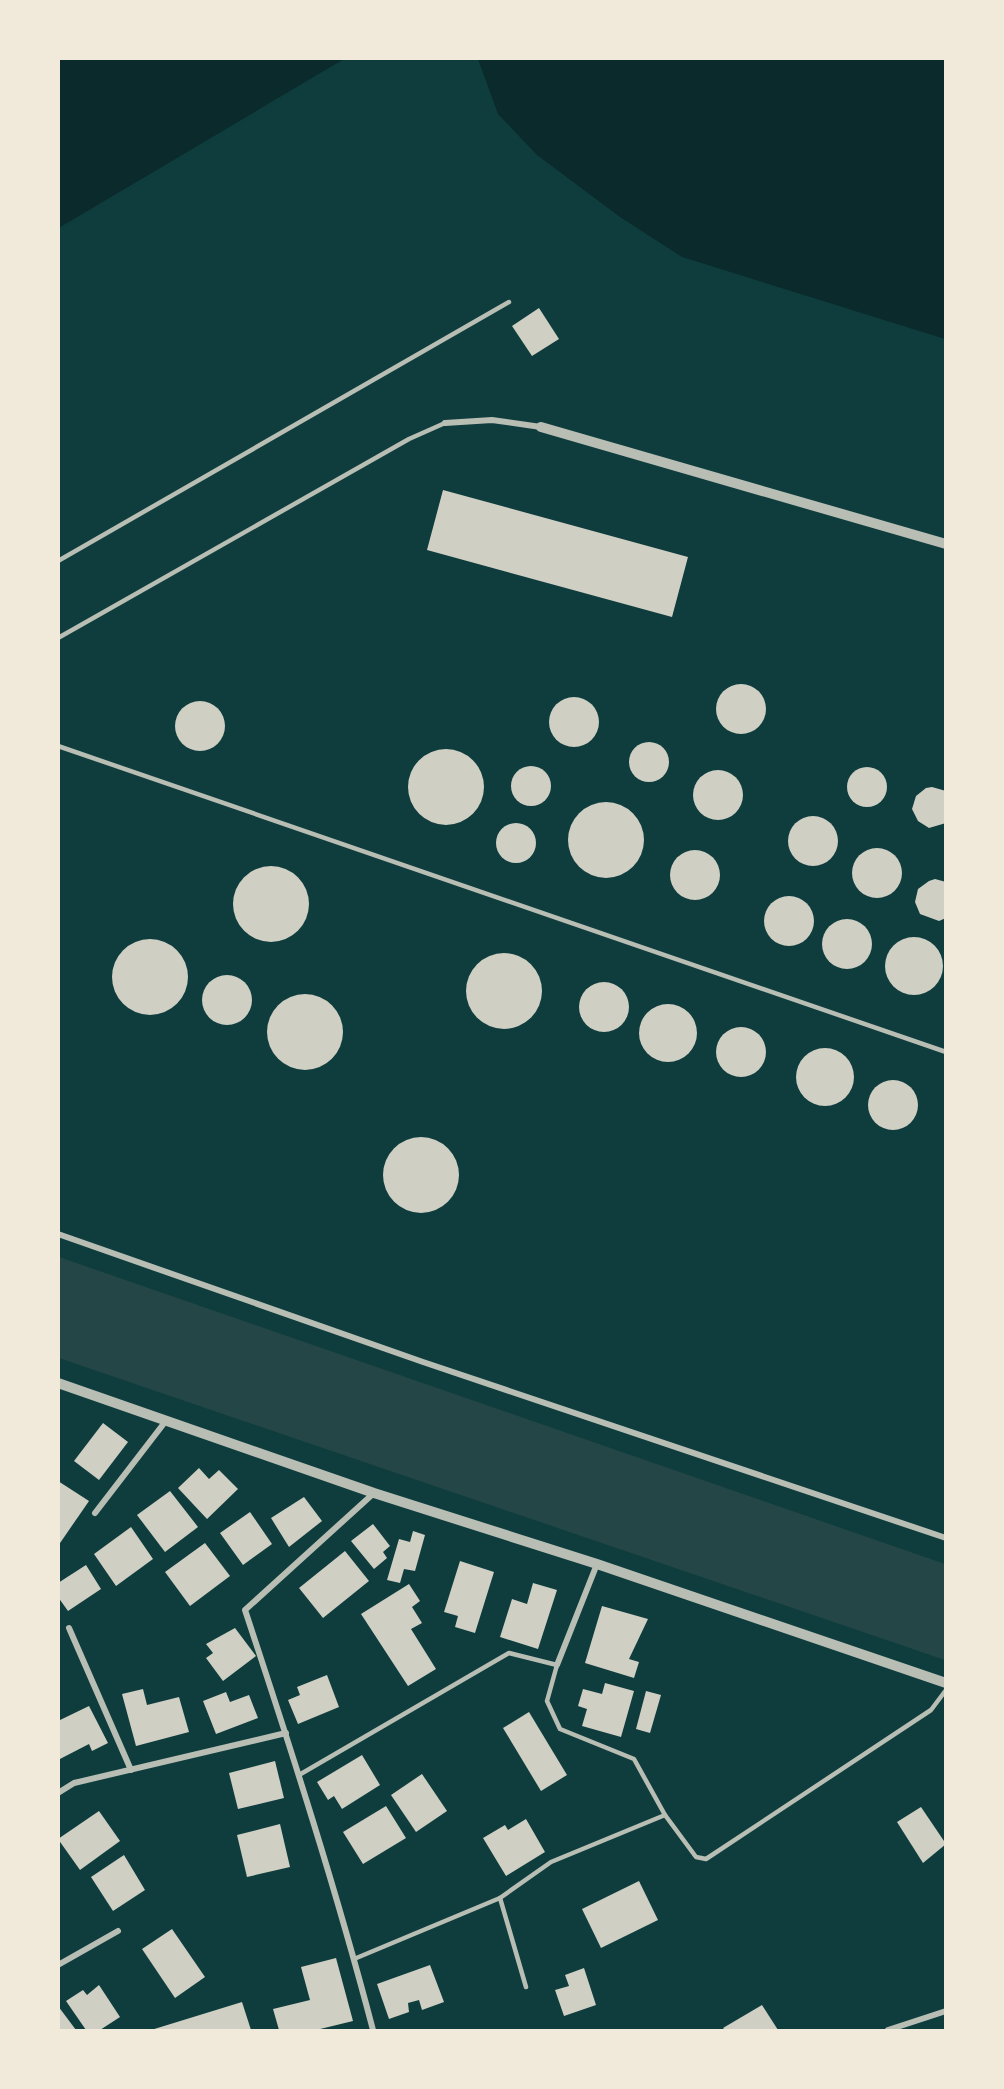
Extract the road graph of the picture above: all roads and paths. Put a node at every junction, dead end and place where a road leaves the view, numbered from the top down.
1 (509, 302) dead end
2 (445, 423) joint
3 (541, 427) joint
4 (945, 544) edge
5 (58, 561) edge
6 (58, 638) edge
7 (58, 746) edge
8 (945, 1052) edge
9 (58, 1234) edge
10 (58, 1383) edge
11 (165, 1422) junction
12 (374, 1493) junction
13 (95, 1514) dead end
14 (945, 1538) edge
15 (597, 1564) junction
16 (69, 1628) dead end
17 (557, 1665) junction
18 (945, 1683) edge
19 (945, 1690) edge
20 (286, 1733) junction
21 (131, 1770) junction
22 (299, 1775) junction
23 (58, 1793) edge
24 (665, 1815) junction
25 (500, 1898) junction
26 (118, 1931) dead end
27 (354, 1959) junction
28 (58, 1965) edge
29 (526, 1987) dead end
30 (945, 2011) edge
31 (373, 2031) edge
32 (888, 2031) edge

1 - 5 lane
2 - 3 street
2 - 6 lane
3 - 4 street
7 - 8 lane
9 - 14 street
10 - 11 street
11 - 12 street
11 - 13 street
12 - 15 street
12 - 20 street
15 - 17 street
15 - 18 street
16 - 21 street
17 - 22 lane
17 - 24 lane
19 - 24 lane
20 - 21 street
20 - 22 street
21 - 23 street
22 - 27 street
24 - 25 lane
25 - 27 lane
25 - 29 lane
26 - 28 street
27 - 31 street
30 - 32 street

